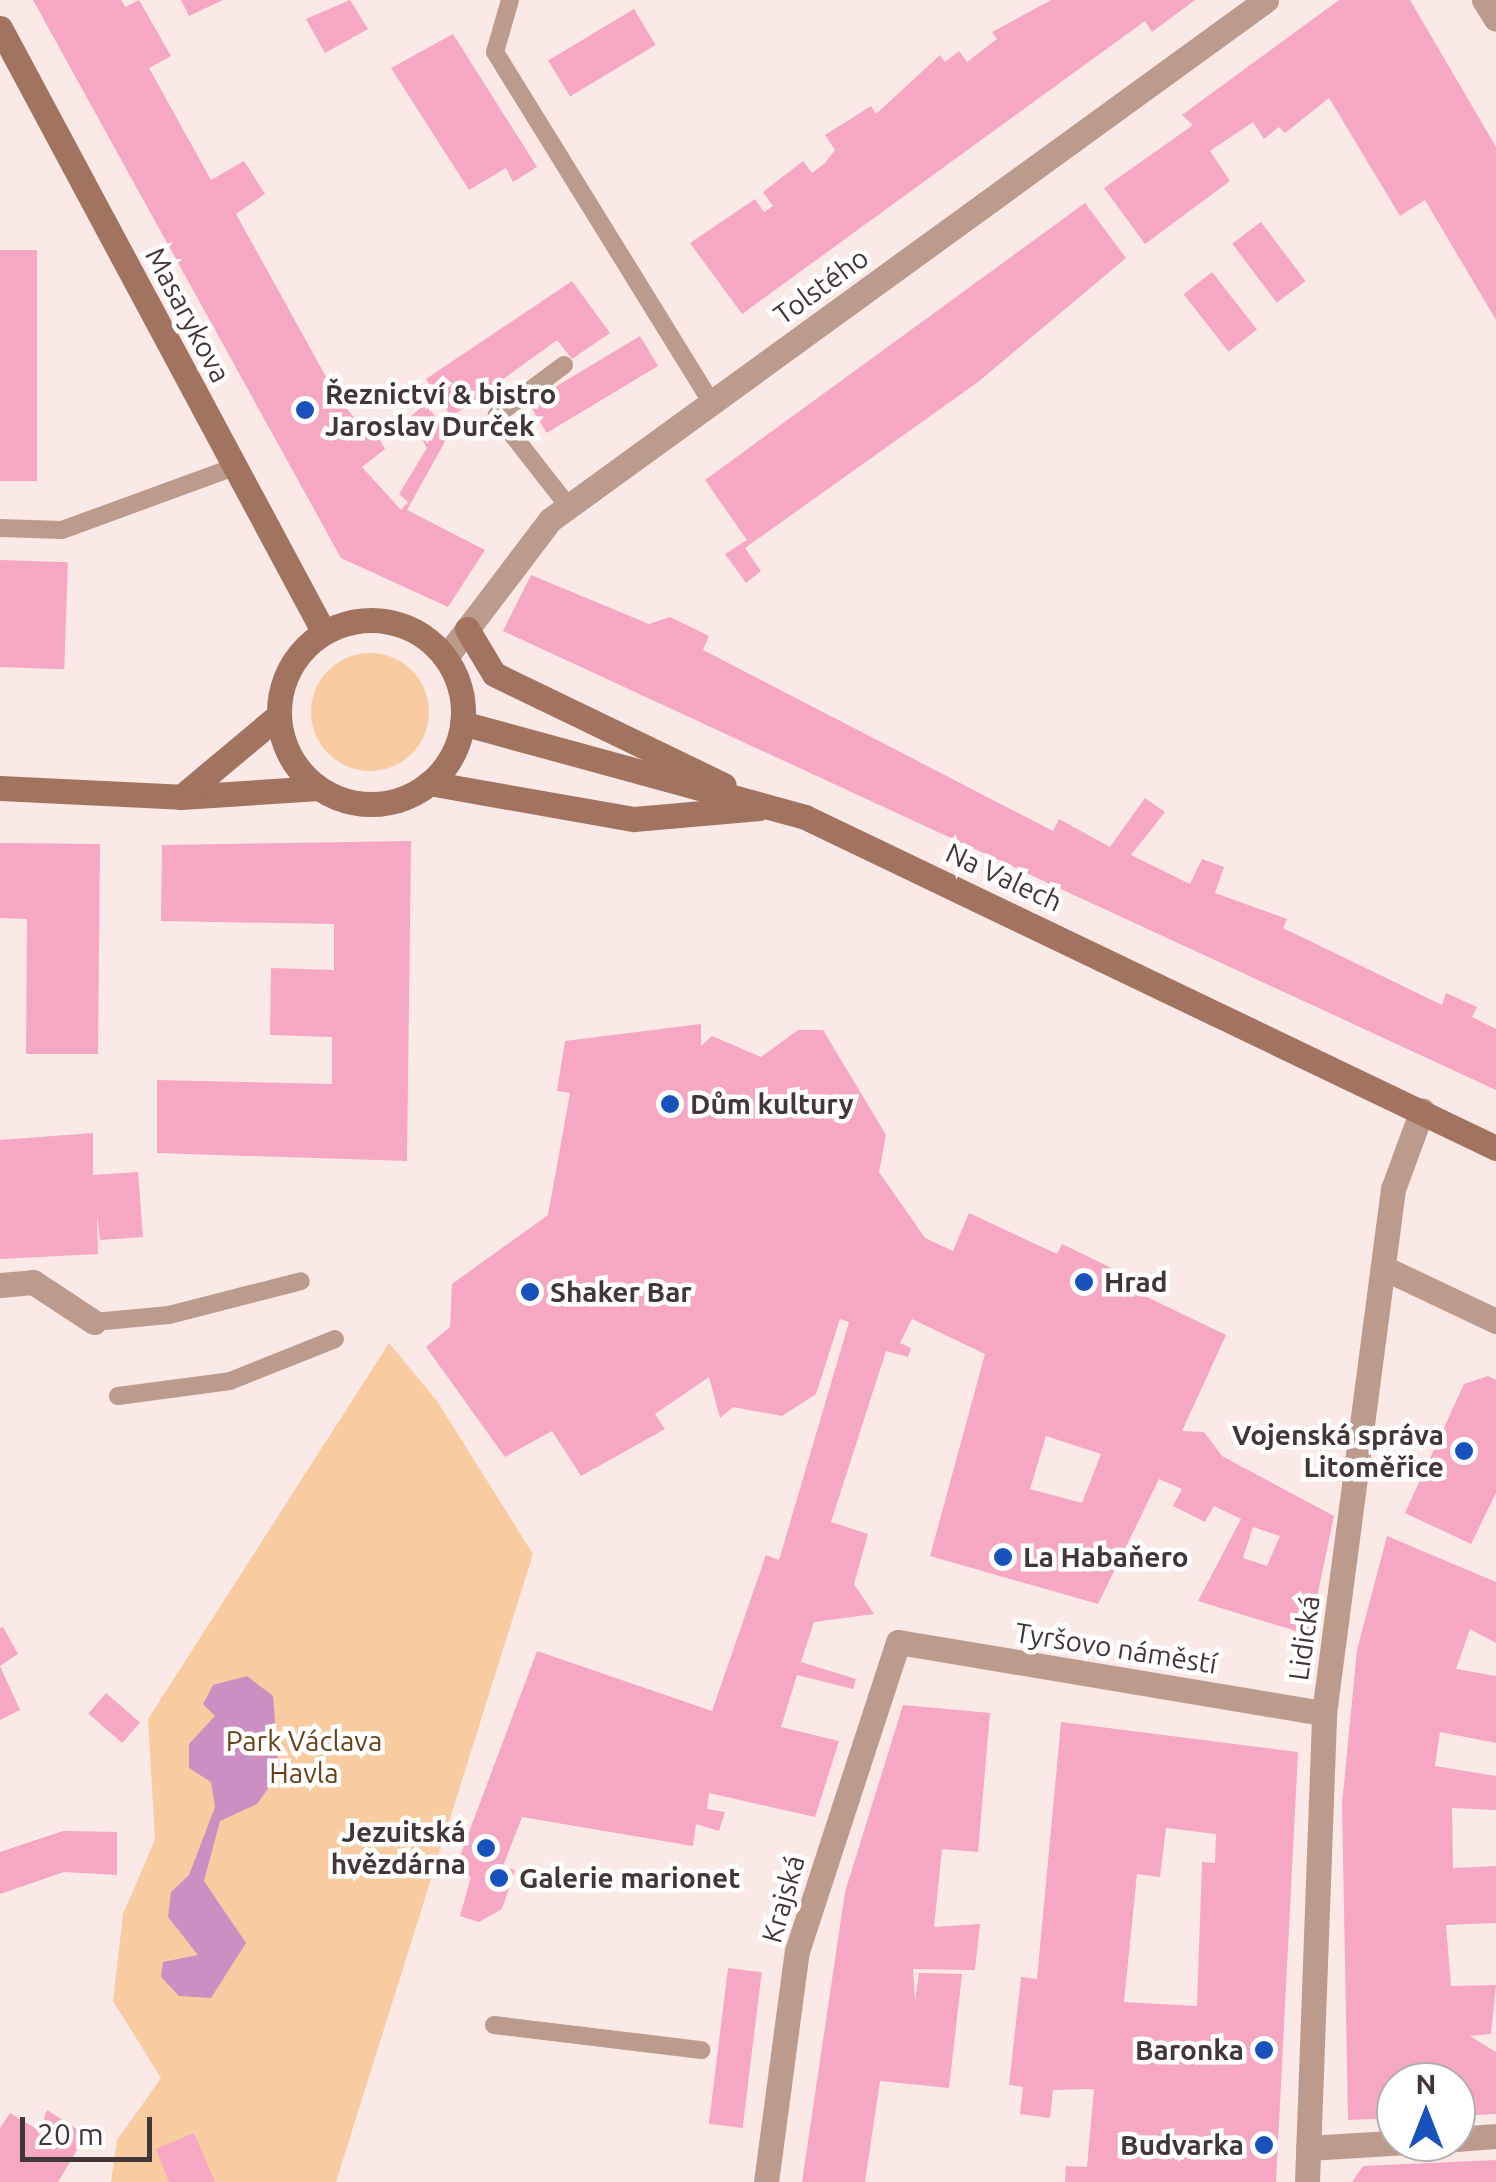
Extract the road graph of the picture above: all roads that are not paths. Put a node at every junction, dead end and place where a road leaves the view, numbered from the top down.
1 (508, 0) edge
2 (1266, 0) edge
3 (1484, 0) edge
4 (1496, 19) edge
5 (0, 28) edge
6 (564, 365) dead end
7 (712, 403) junction
8 (234, 466) junction
9 (569, 507) junction
10 (0, 528) edge
11 (467, 629) junction
12 (323, 631) junction
13 (446, 657) junction
14 (278, 716) junction
15 (462, 723) junction
16 (429, 783) junction
17 (0, 788) edge
18 (318, 788) junction
19 (182, 797) junction
20 (769, 806) junction
21 (1422, 1110) junction
22 (1496, 1148) edge
23 (1386, 1269) junction
24 (301, 1282) dead end
25 (0, 1285) edge
26 (1496, 1321) edge
27 (94, 1322) joint
28 (335, 1338) dead end
29 (118, 1396) dead end
30 (898, 1642) joint
31 (1324, 1714) junction
32 (494, 2025) dead end
33 (702, 2050) dead end
34 (1376, 2144) edge
35 (1308, 2148) junction
36 (766, 2182) edge
37 (1307, 2182) edge

1 - 7 lane
2 - 7 street, Tolstého
3 - 4 street
5 - 8 main road, Masarykova
6 - 9 lane
7 - 9 street, Tolstého
8 - 10 lane
8 - 12 main road, Masarykova
9 - 11 street, Tolstého
11 - 13 street, Tolstého
11 - 20 main road
12 - 13 main road
12 - 14 main road
13 - 15 main road
14 - 18 main road
14 - 19 main road
15 - 16 main road
15 - 20 main road, Na Valech
16 - 18 main road
16 - 20 main road
17 - 19 main road
18 - 19 main road
20 - 21 main road, Na Valech
21 - 22 main road, Na Valech
21 - 23 street, Lidická
23 - 26 street
23 - 31 street, Lidická
24 - 27 lane
25 - 27 street
28 - 29 lane
30 - 31 street, Tyršovo náměstí
30 - 36 street, Krajská
31 - 35 street, Lidická
32 - 33 lane
34 - 35 street
35 - 37 street, Lidická

